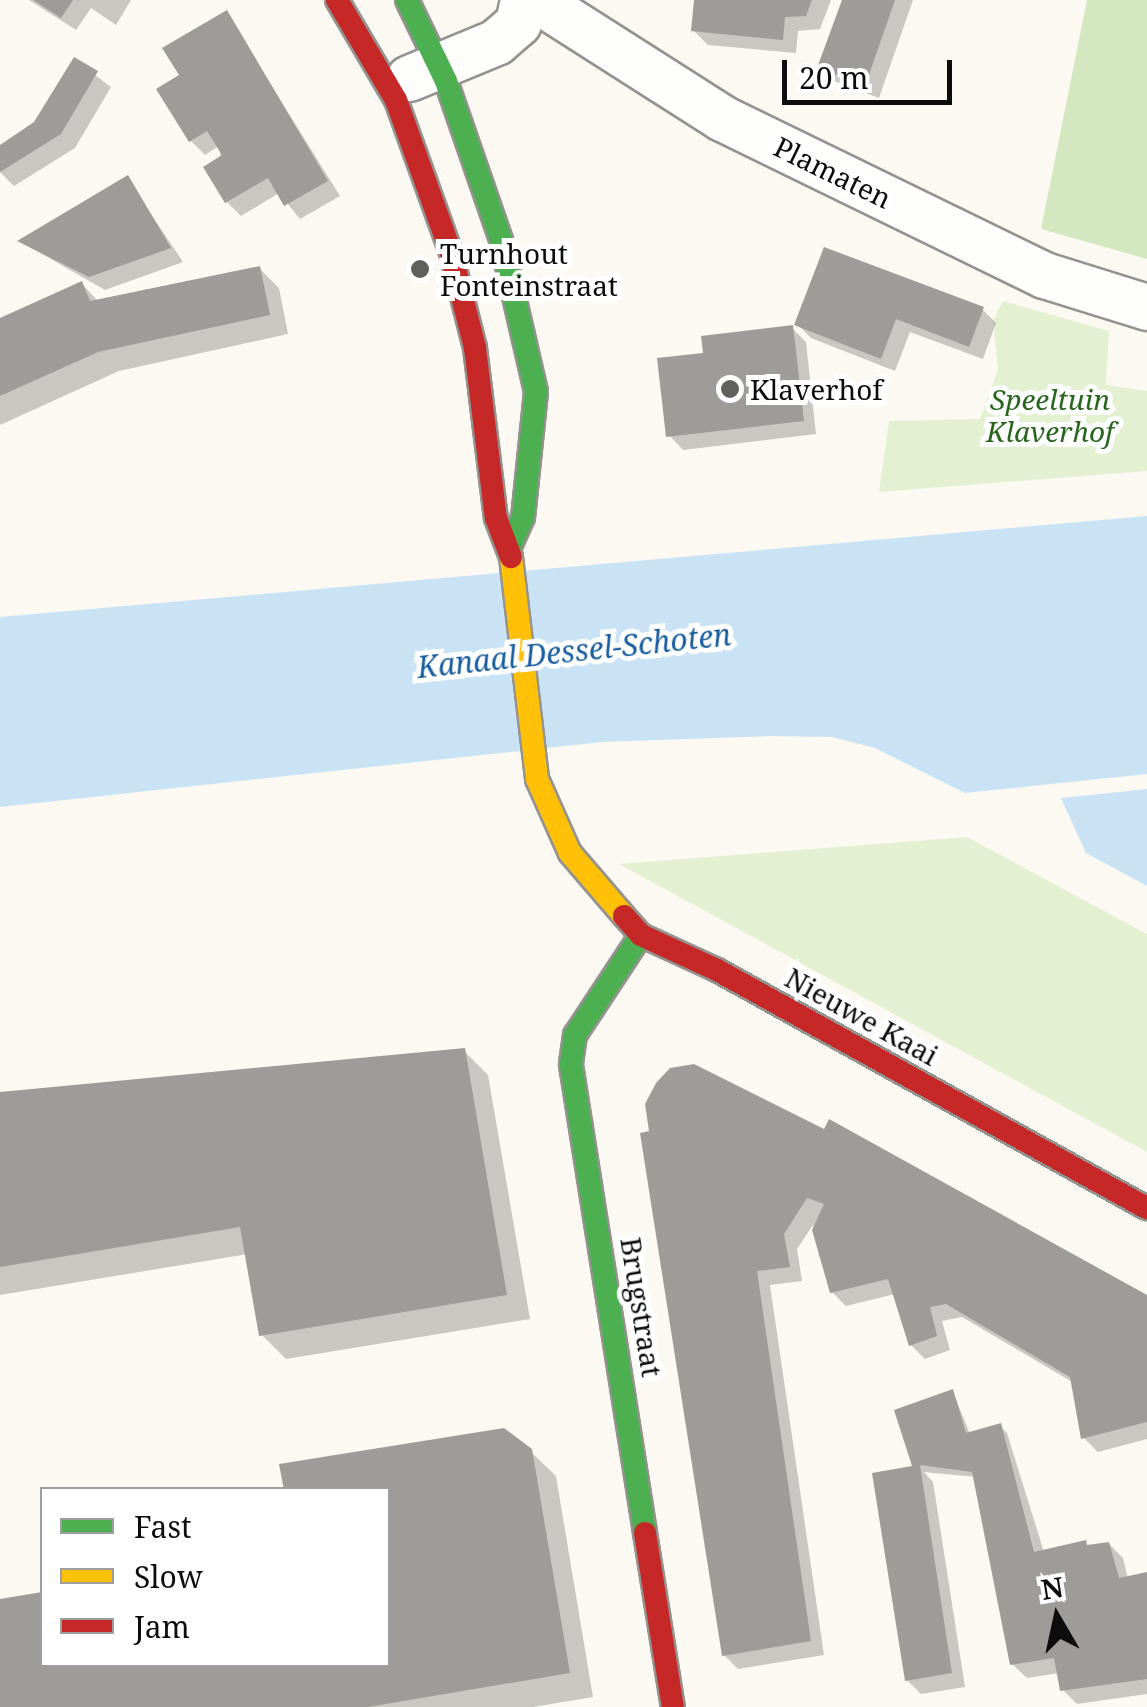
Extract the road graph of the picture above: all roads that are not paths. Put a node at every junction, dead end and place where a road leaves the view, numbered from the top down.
1 (392, 0) edge
2 (408, 0) edge
3 (523, 0) edge
4 (538, 0) edge
5 (342, 9) edge
6 (441, 67) junction
7 (388, 85) junction
8 (1147, 307) edge
9 (511, 556) junction
10 (641, 935) junction
11 (1147, 1208) edge
12 (673, 1707) edge

1 - 5 street
2 - 6 street
3 - 6 street
4 - 8 street, Plamaten
5 - 7 street
6 - 7 street
6 - 9 street
7 - 9 street
9 - 10 street, Nieuwe Kaai
10 - 11 street, Nieuwe Kaai
10 - 12 street, Brugstraat

